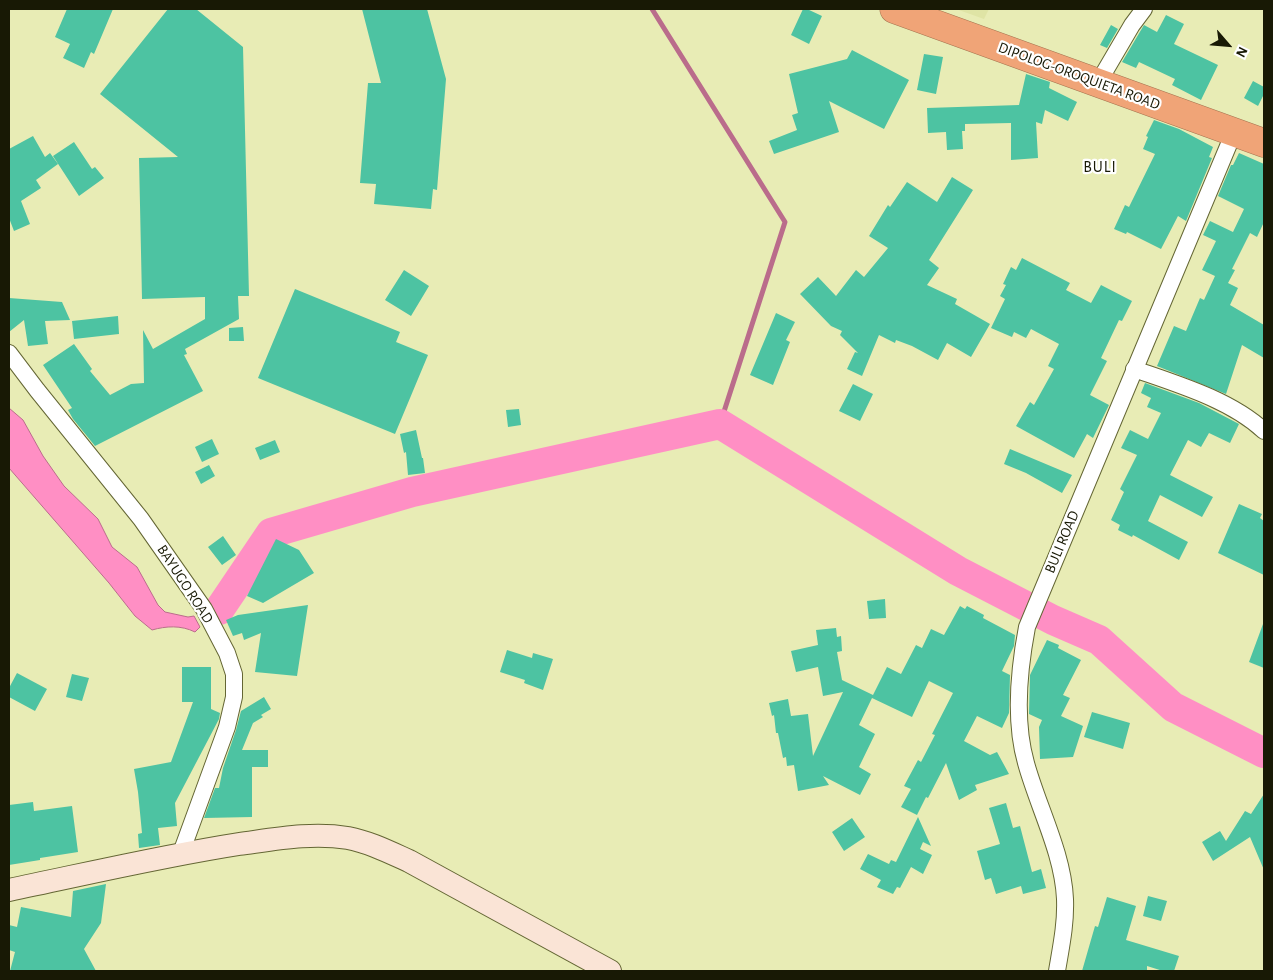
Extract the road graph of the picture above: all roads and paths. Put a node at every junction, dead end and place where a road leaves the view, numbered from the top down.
1 (894, 9) edge
2 (1144, 9) edge
3 (1098, 83) junction
4 (1234, 132) junction
5 (1264, 143) edge
6 (9, 353) edge
7 (1134, 368) junction
8 (1264, 431) edge
9 (181, 853) junction
10 (9, 890) edge
11 (610, 971) edge
12 (1057, 971) edge

1 - 3 highway, DIPOLOG-OROQUIETA ROAD
2 - 3 street
3 - 4 highway, DIPOLOG-OROQUIETA ROAD
4 - 5 highway, DIPOLOG-OROQUIETA ROAD
4 - 7 street, BULI ROAD
6 - 9 street, BAYUGO ROAD
7 - 8 street
7 - 12 street, BULI ROAD
9 - 10 main road
9 - 11 main road

